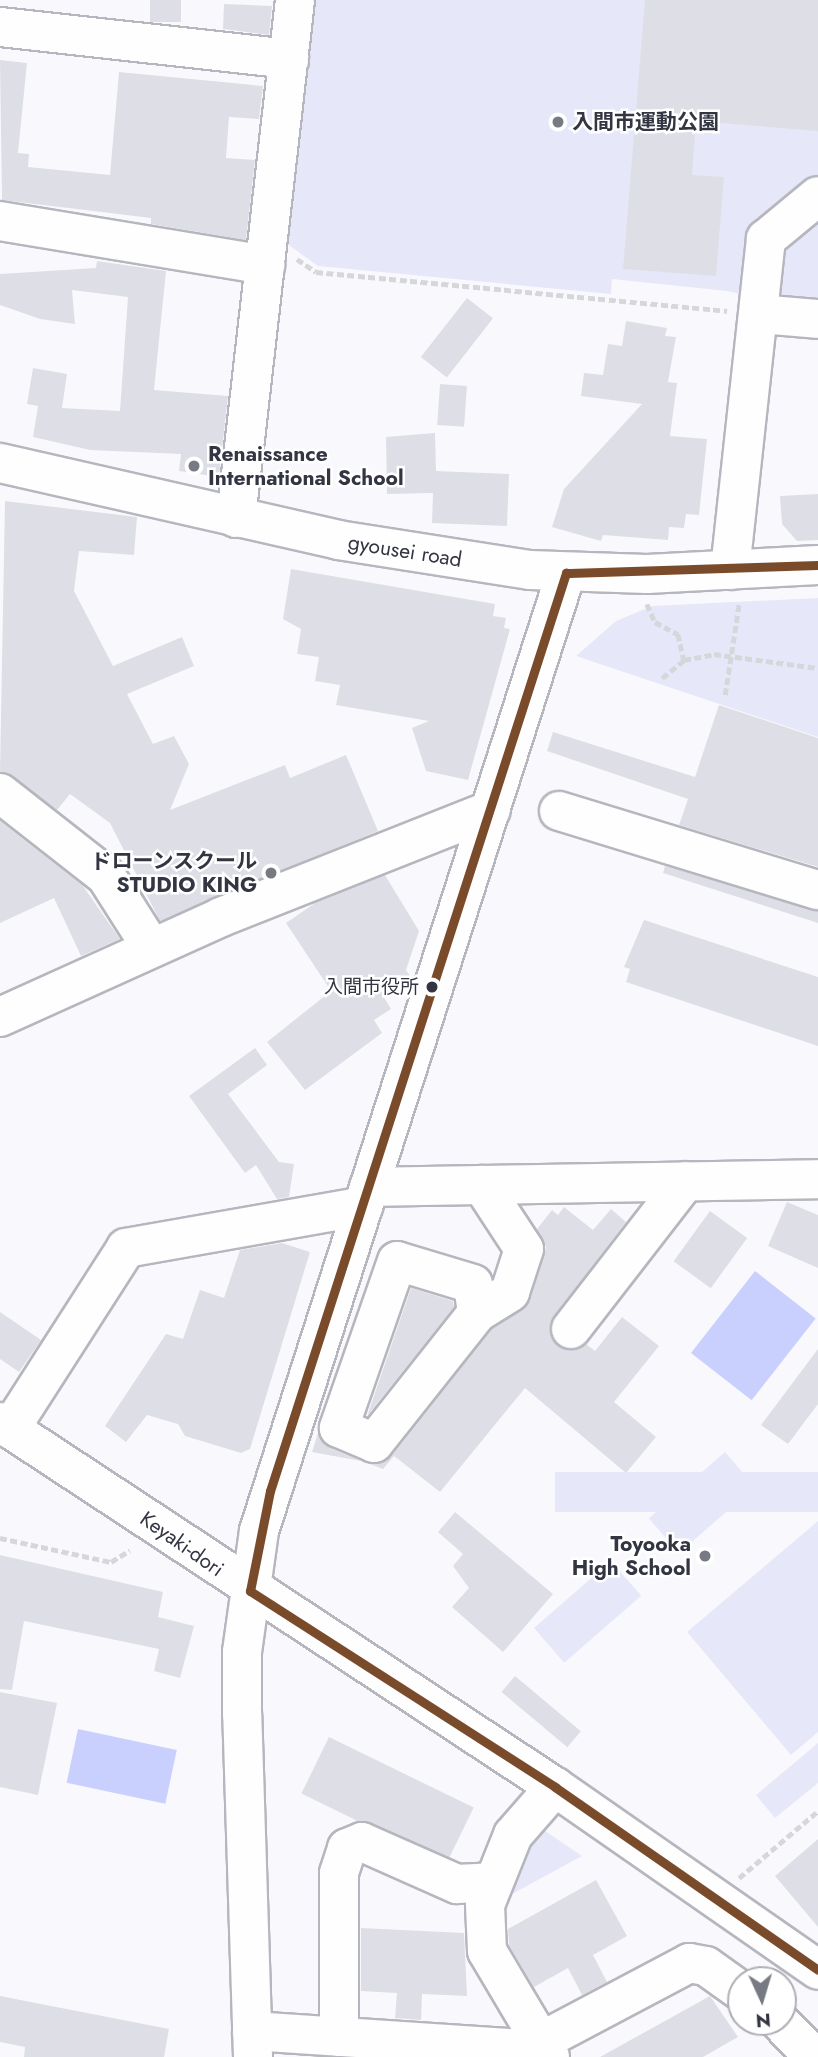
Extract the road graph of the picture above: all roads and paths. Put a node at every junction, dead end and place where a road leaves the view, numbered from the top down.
1 (295, 0) edge
2 (0, 27) edge
3 (289, 58) junction
4 (818, 196) edge
5 (0, 221) edge
6 (277, 259) junction
7 (759, 314) junction
8 (818, 319) edge
9 (0, 463) edge
10 (236, 518) junction
11 (818, 565) edge
12 (566, 573) junction
13 (734, 587) junction
14 (645, 600) dead end
15 (731, 655) junction
16 (684, 660) junction
17 (818, 668) edge
18 (662, 678) dead end
19 (725, 695) dead end
20 (0, 793) edge
21 (491, 810) junction
22 (559, 811) dead end
23 (818, 890) edge
24 (151, 947) junction
25 (0, 1017) edge
26 (818, 1179) edge
27 (686, 1181) junction
28 (482, 1185) junction
29 (366, 1196) junction
30 (477, 1314) junction
31 (571, 1329) dead end
32 (5, 1426) edge
33 (0, 1538) edge
34 (130, 1550) dead end
35 (250, 1591) junction
36 (555, 1787) junction
37 (818, 1811) edge
38 (491, 1882) junction
39 (734, 1882) dead end
40 (818, 1969) edge
41 (727, 1981) edge
42 (793, 2036) edge
43 (339, 2037) junction
44 (252, 2044) edge
45 (539, 2049) edge
46 (812, 2056) edge

1 - 3 main road
2 - 3 main road
3 - 6 main road
4 - 7 main road
5 - 6 main road
6 - 7 path
6 - 10 main road
7 - 8 main road
7 - 13 main road
9 - 10 main road, gyousei road
10 - 12 main road, gyousei road
11 - 13 main road, gyousei road
12 - 13 main road, gyousei road
12 - 21 main road
13 - 15 path
14 - 16 path
15 - 16 path
15 - 17 path
15 - 19 path
16 - 18 path
20 - 24 main road
21 - 24 main road
21 - 29 main road
22 - 23 main road
24 - 25 main road
26 - 27 main road
27 - 28 main road
27 - 31 main road
28 - 29 main road
28 - 30 main road
29 - 32 main road
29 - 35 main road
30 - 30 main road
32 - 35 main road, Keyaki-dori
33 - 34 path
35 - 36 main road, Keyaki-dori
35 - 44 main road
36 - 38 main road
36 - 40 main road, Keyaki-dori
37 - 39 path
38 - 43 main road
38 - 45 main road
41 - 45 main road
42 - 46 main road
43 - 44 main road
43 - 45 main road

